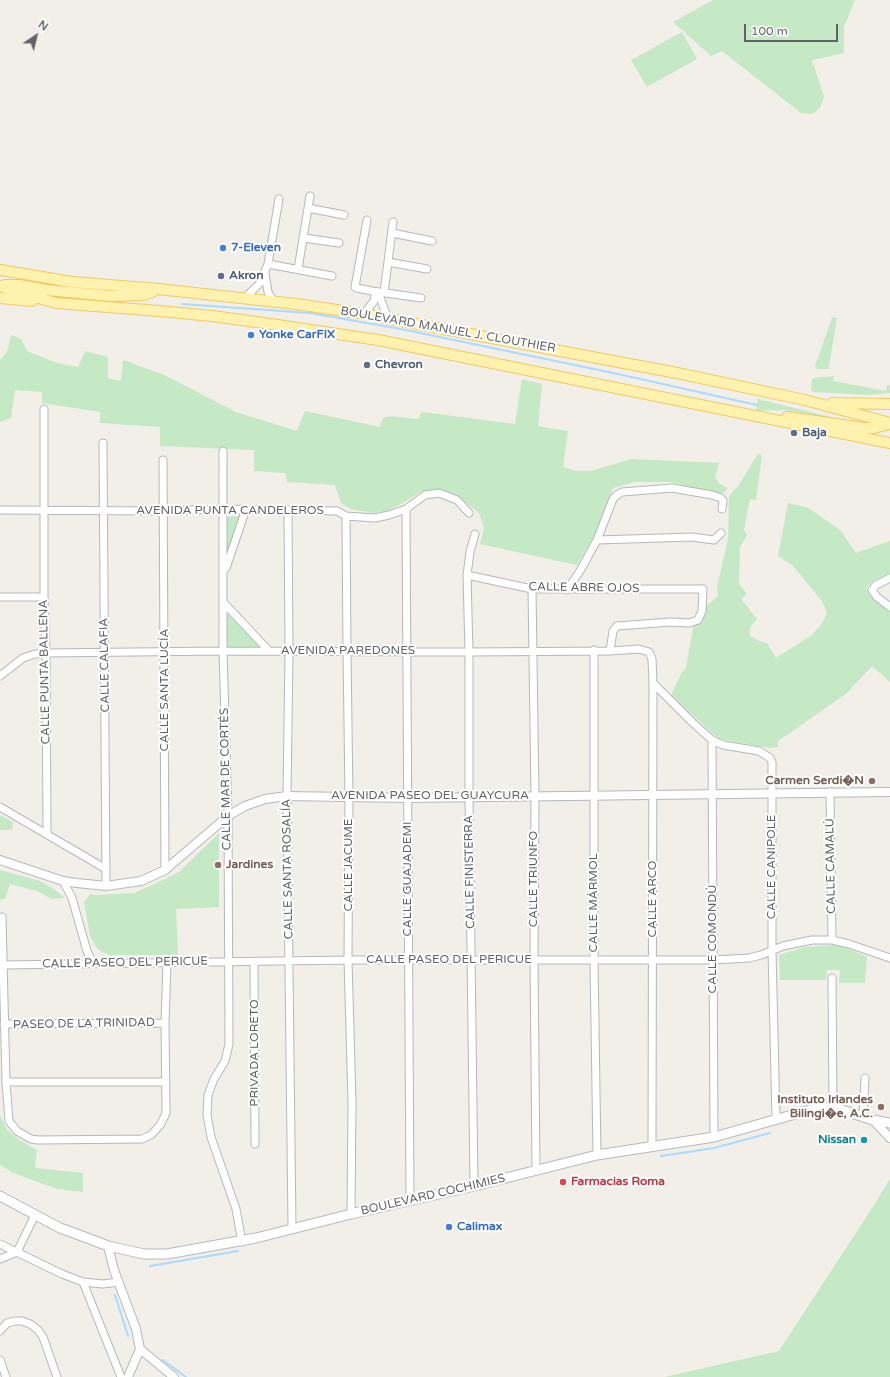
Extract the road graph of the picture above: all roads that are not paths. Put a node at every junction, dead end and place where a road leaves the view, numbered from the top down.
1 (310, 196) dead end
2 (279, 199) dead end
3 (308, 208) junction
4 (344, 215) dead end
5 (367, 220) dead end
6 (393, 222) dead end
7 (392, 233) junction
8 (304, 238) junction
9 (432, 241) dead end
10 (339, 243) dead end
11 (388, 262) junction
12 (266, 267) junction
13 (298, 269) junction
14 (427, 269) dead end
15 (0, 270) edge
16 (332, 276) dead end
17 (0, 286) edge
18 (158, 289) junction
19 (381, 293) junction
20 (0, 298) edge
21 (421, 298) dead end
22 (244, 299) junction
23 (274, 302) junction
24 (56, 303) junction
25 (364, 314) junction
26 (388, 319) junction
27 (820, 403) junction
28 (890, 404) edge
29 (44, 409) dead end
30 (772, 419) junction
31 (890, 424) edge
32 (890, 443) edge
33 (103, 444) dead end
34 (223, 451) dead end
35 (163, 460) dead end
36 (224, 509) junction
37 (406, 509) junction
38 (722, 509) dead end
39 (0, 510) edge
40 (103, 510) junction
41 (246, 510) junction
42 (288, 510) junction
43 (43, 511) junction
44 (163, 511) junction
45 (469, 513) dead end
46 (346, 516) junction
47 (721, 533) dead end
48 (475, 534) dead end
49 (597, 540) junction
50 (224, 574) junction
51 (467, 575) junction
52 (890, 578) edge
53 (532, 589) junction
54 (567, 590) junction
55 (0, 597) edge
56 (44, 597) junction
57 (224, 603) junction
58 (890, 607) edge
59 (594, 650) junction
60 (610, 650) junction
61 (223, 651) junction
62 (407, 651) junction
63 (532, 651) junction
64 (165, 652) junction
65 (269, 652) junction
66 (289, 652) junction
67 (347, 652) junction
68 (469, 652) junction
69 (649, 652) joint
70 (46, 653) junction
71 (105, 653) junction
72 (0, 676) edge
73 (653, 683) junction
74 (712, 740) junction
75 (830, 792) junction
76 (890, 792) edge
77 (772, 793) junction
78 (652, 794) junction
79 (712, 794) junction
80 (594, 795) junction
81 (287, 796) junction
82 (469, 796) junction
83 (535, 796) junction
84 (349, 798) junction
85 (407, 798) junction
86 (0, 807) edge
87 (228, 816) junction
88 (47, 834) junction
89 (0, 860) edge
90 (106, 869) junction
91 (165, 870) junction
92 (63, 881) junction
93 (106, 886) junction
94 (2, 917) dead end
95 (832, 940) junction
96 (772, 950) junction
97 (890, 958) edge
98 (348, 960) junction
99 (409, 960) junction
100 (471, 960) junction
101 (534, 960) junction
102 (594, 960) junction
103 (653, 960) junction
104 (713, 960) junction
105 (290, 961) junction
106 (228, 962) junction
107 (254, 962) junction
108 (167, 963) junction
109 (93, 964) junction
110 (3, 965) junction
111 (832, 978) dead end
112 (165, 1023) junction
113 (4, 1024) junction
114 (865, 1078) dead end
115 (6, 1082) junction
116 (166, 1082) junction
117 (833, 1107) junction
118 (863, 1117) junction
119 (776, 1120) junction
120 (873, 1120) junction
121 (890, 1123) edge
122 (714, 1137) junction
123 (890, 1138) edge
124 (255, 1144) dead end
125 (652, 1146) junction
126 (597, 1155) junction
127 (536, 1170) junction
128 (474, 1186) junction
129 (0, 1196) edge
130 (410, 1200) junction
131 (351, 1214) junction
132 (35, 1215) junction
133 (292, 1228) junction
134 (242, 1242) junction
135 (0, 1244) edge
136 (108, 1246) junction
137 (17, 1252) junction
138 (0, 1259) edge
139 (82, 1282) junction
140 (119, 1282) junction
141 (0, 1330) edge
142 (140, 1348) junction
143 (0, 1360) edge
144 (6, 1377) edge
145 (56, 1377) edge
146 (121, 1377) edge
147 (128, 1377) edge
148 (174, 1377) edge

1 - 3 street
2 - 12 street
3 - 4 street
3 - 8 street
5 - 19 street
6 - 7 street
7 - 9 street
7 - 11 street
8 - 10 street
8 - 13 street
11 - 14 street
11 - 19 street
12 - 13 street
12 - 22 street
12 - 23 street
13 - 16 street
15 - 18 main road, BOULEVARD MANUEL J. CLOUTHIER
17 - 18 main road
17 - 24 main road, BOULEVARD MANUEL J. CLOUTHIER
18 - 22 main road, BOULEVARD MANUEL J. CLOUTHIER
19 - 21 street
19 - 25 street
19 - 26 street
20 - 24 main road
22 - 23 main road, BOULEVARD MANUEL J. CLOUTHIER
23 - 25 main road, BOULEVARD MANUEL J. CLOUTHIER
24 - 30 main road, BOULEVARD MANUEL J. CLOUTHIER
25 - 26 main road, BOULEVARD MANUEL J. CLOUTHIER
26 - 27 main road, BOULEVARD MANUEL J. CLOUTHIER
27 - 28 main road
27 - 31 main road, BOULEVARD MANUEL J. CLOUTHIER
29 - 43 street, CALLE PUNTA BALLENA
30 - 31 main road, BOULEVARD MANUEL J. CLOUTHIER
30 - 32 main road, BOULEVARD MANUEL J. CLOUTHIER
33 - 40 street, CALLE CALAFIA
34 - 36 street, CALLE MAR DE CORTÉS
35 - 44 street, CALLE SANTA LUCÍA
36 - 41 street, AVENIDA PUNTA CANDELEROS
36 - 44 street, AVENIDA PUNTA CANDELEROS
36 - 50 street, CALLE MAR DE CORTÉS
37 - 45 street, AVENIDA PUNTA CANDELEROS
37 - 46 street, AVENIDA PUNTA CANDELEROS
37 - 62 street, CALLE GUAJADEMI
38 - 49 street
39 - 43 street, AVENIDA PUNTA CANDELEROS
40 - 43 street, AVENIDA PUNTA CANDELEROS
40 - 44 street, AVENIDA PUNTA CANDELEROS
40 - 71 street, CALLE CALAFIA
41 - 42 street, AVENIDA PUNTA CANDELEROS
41 - 50 street
42 - 46 street, AVENIDA PUNTA CANDELEROS
42 - 66 street, CALLE SANTA ROSALÍA
43 - 56 street, CALLE PUNTA BALLENA
44 - 64 street, CALLE SANTA LUCÍA
46 - 67 street, CALLE JACUME
47 - 49 street
48 - 51 street, CALLE FINISTERRA
49 - 54 street
50 - 57 street, CALLE MAR DE CORTÉS
51 - 53 street, CALLE ABRE OJOS
51 - 68 street, CALLE FINISTERRA
52 - 58 street
53 - 54 street, CALLE ABRE OJOS
53 - 63 street, CALLE TRIUNFO
54 - 60 street, CALLE ABRE OJOS
55 - 56 street
56 - 70 street, CALLE PUNTA BALLENA
57 - 61 street, CALLE MAR DE CORTÉS
57 - 65 street
59 - 60 street, AVENIDA PAREDONES
59 - 63 street, AVENIDA PAREDONES
59 - 80 street, CALLE MÁRMOL
60 - 69 street, AVENIDA PAREDONES
61 - 64 street, AVENIDA PAREDONES
61 - 65 street, AVENIDA PAREDONES
61 - 87 street, CALLE MAR DE CORTÉS
62 - 67 street, AVENIDA PAREDONES
62 - 68 street, AVENIDA PAREDONES
62 - 85 street, CALLE GUAJADEMI
63 - 68 street, AVENIDA PAREDONES
63 - 83 street, CALLE TRIUNFO
64 - 71 street, AVENIDA PAREDONES
64 - 91 street, CALLE SANTA LUCÍA
65 - 66 street, AVENIDA PAREDONES
66 - 67 street, AVENIDA PAREDONES
66 - 81 street, CALLE SANTA ROSALÍA
67 - 84 street, CALLE JACUME
68 - 82 street, CALLE FINISTERRA
69 - 73 street, CALLE ARCO
70 - 71 street, AVENIDA PAREDONES
70 - 72 street, AVENIDA PAREDONES
70 - 88 street, CALLE PUNTA BALLENA
71 - 90 street, CALLE CALAFIA
73 - 74 street, CALLE CANIPOLE
73 - 78 street, CALLE ARCO
74 - 77 street, CALLE CANIPOLE
74 - 79 street, CALLE COMONDÚ
75 - 76 street, AVENIDA PASEO DEL GUAYCURA
75 - 77 street, AVENIDA PASEO DEL GUAYCURA
75 - 95 street, CALLE CAMALÚ
77 - 79 street, AVENIDA PASEO DEL GUAYCURA
77 - 96 street, CALLE CANIPOLE
78 - 79 street, AVENIDA PASEO DEL GUAYCURA
78 - 80 street, AVENIDA PASEO DEL GUAYCURA
78 - 103 street, CALLE ARCO
79 - 104 street, CALLE COMONDÚ
80 - 83 street, AVENIDA PASEO DEL GUAYCURA
80 - 102 street, CALLE MÁRMOL
81 - 84 street, AVENIDA PASEO DEL GUAYCURA
81 - 87 street, AVENIDA PASEO DEL GUAYCURA
81 - 105 street, CALLE SANTA ROSALÍA
82 - 83 street, AVENIDA PASEO DEL GUAYCURA
82 - 85 street, AVENIDA PASEO DEL GUAYCURA
82 - 100 street, CALLE FINISTERRA
83 - 101 street, CALLE TRIUNFO
84 - 85 street, AVENIDA PASEO DEL GUAYCURA
84 - 98 street, CALLE JACUME
85 - 99 street, CALLE GUAJADEMI
86 - 88 street
87 - 91 street, AVENIDA PASEO DEL GUAYCURA
87 - 106 street, CALLE MAR DE CORTÉS
88 - 90 street
89 - 92 street, AVENIDA PASEO DEL GUAYCURA
90 - 93 street, CALLE CALAFIA
91 - 93 street, AVENIDA PASEO DEL GUAYCURA
92 - 93 street, AVENIDA PASEO DEL GUAYCURA
92 - 109 street
94 - 110 street
95 - 96 street, CALLE PASEO DEL PERICUE
95 - 97 street, CALLE PASEO DEL PERICUE
96 - 104 street, CALLE PASEO DEL PERICUE
96 - 119 street, CALLE CANIPOLE
98 - 99 street, CALLE PASEO DEL PERICUE
98 - 105 street, CALLE PASEO DEL PERICUE
98 - 131 street, CALLE JACUME
99 - 100 street, CALLE PASEO DEL PERICUE
99 - 130 street, CALLE GUAJADEMI
100 - 101 street, CALLE PASEO DEL PERICUE
100 - 128 street, CALLE FINISTERRA
101 - 102 street, CALLE PASEO DEL PERICUE
101 - 127 street, CALLE TRIUNFO
102 - 103 street, CALLE PASEO DEL PERICUE
102 - 126 street, CALLE MÁRMOL
103 - 104 street, CALLE PASEO DEL PERICUE
103 - 125 street, CALLE ARCO
104 - 122 street, CALLE COMONDÚ
105 - 107 street, CALLE PASEO DEL PERICUE
105 - 133 street, CALLE SANTA ROSALÍA
106 - 107 street, CALLE PASEO DEL PERICUE
106 - 108 street, CALLE PASEO DEL PERICUE
106 - 134 street, CALLE MAR DE CORTÉS
107 - 124 street, PRIVADA LORETO
108 - 109 street, CALLE PASEO DEL PERICUE
108 - 112 street
109 - 110 street, CALLE PASEO DEL PERICUE
110 - 113 street
111 - 117 street
112 - 113 street, PASEO DE LA TRINIDAD
112 - 116 street
113 - 115 street
114 - 118 street
115 - 116 street
115 - 116 street
117 - 118 main road, BOULEVARD COCHIMIES
117 - 119 main road, BOULEVARD COCHIMIES
118 - 120 main road, BOULEVARD COCHIMIES
119 - 122 main road, BOULEVARD COCHIMIES
120 - 121 main road, BOULEVARD COCHIMIES
120 - 123 street
122 - 125 main road, BOULEVARD COCHIMIES
125 - 126 main road, BOULEVARD COCHIMIES
126 - 127 main road, BOULEVARD COCHIMIES
127 - 128 main road, BOULEVARD COCHIMIES
128 - 130 main road, BOULEVARD COCHIMIES
129 - 132 main road, BOULEVARD COCHIMIES
130 - 131 main road, BOULEVARD COCHIMIES
131 - 133 main road, BOULEVARD COCHIMIES
132 - 136 main road, BOULEVARD COCHIMIES
132 - 137 street
133 - 134 main road, BOULEVARD COCHIMIES
134 - 136 main road, BOULEVARD COCHIMIES
135 - 137 street
136 - 140 street
137 - 138 street
137 - 139 street
139 - 140 street
139 - 146 street
140 - 142 street
141 - 145 street
142 - 147 street
142 - 148 street
143 - 144 street

